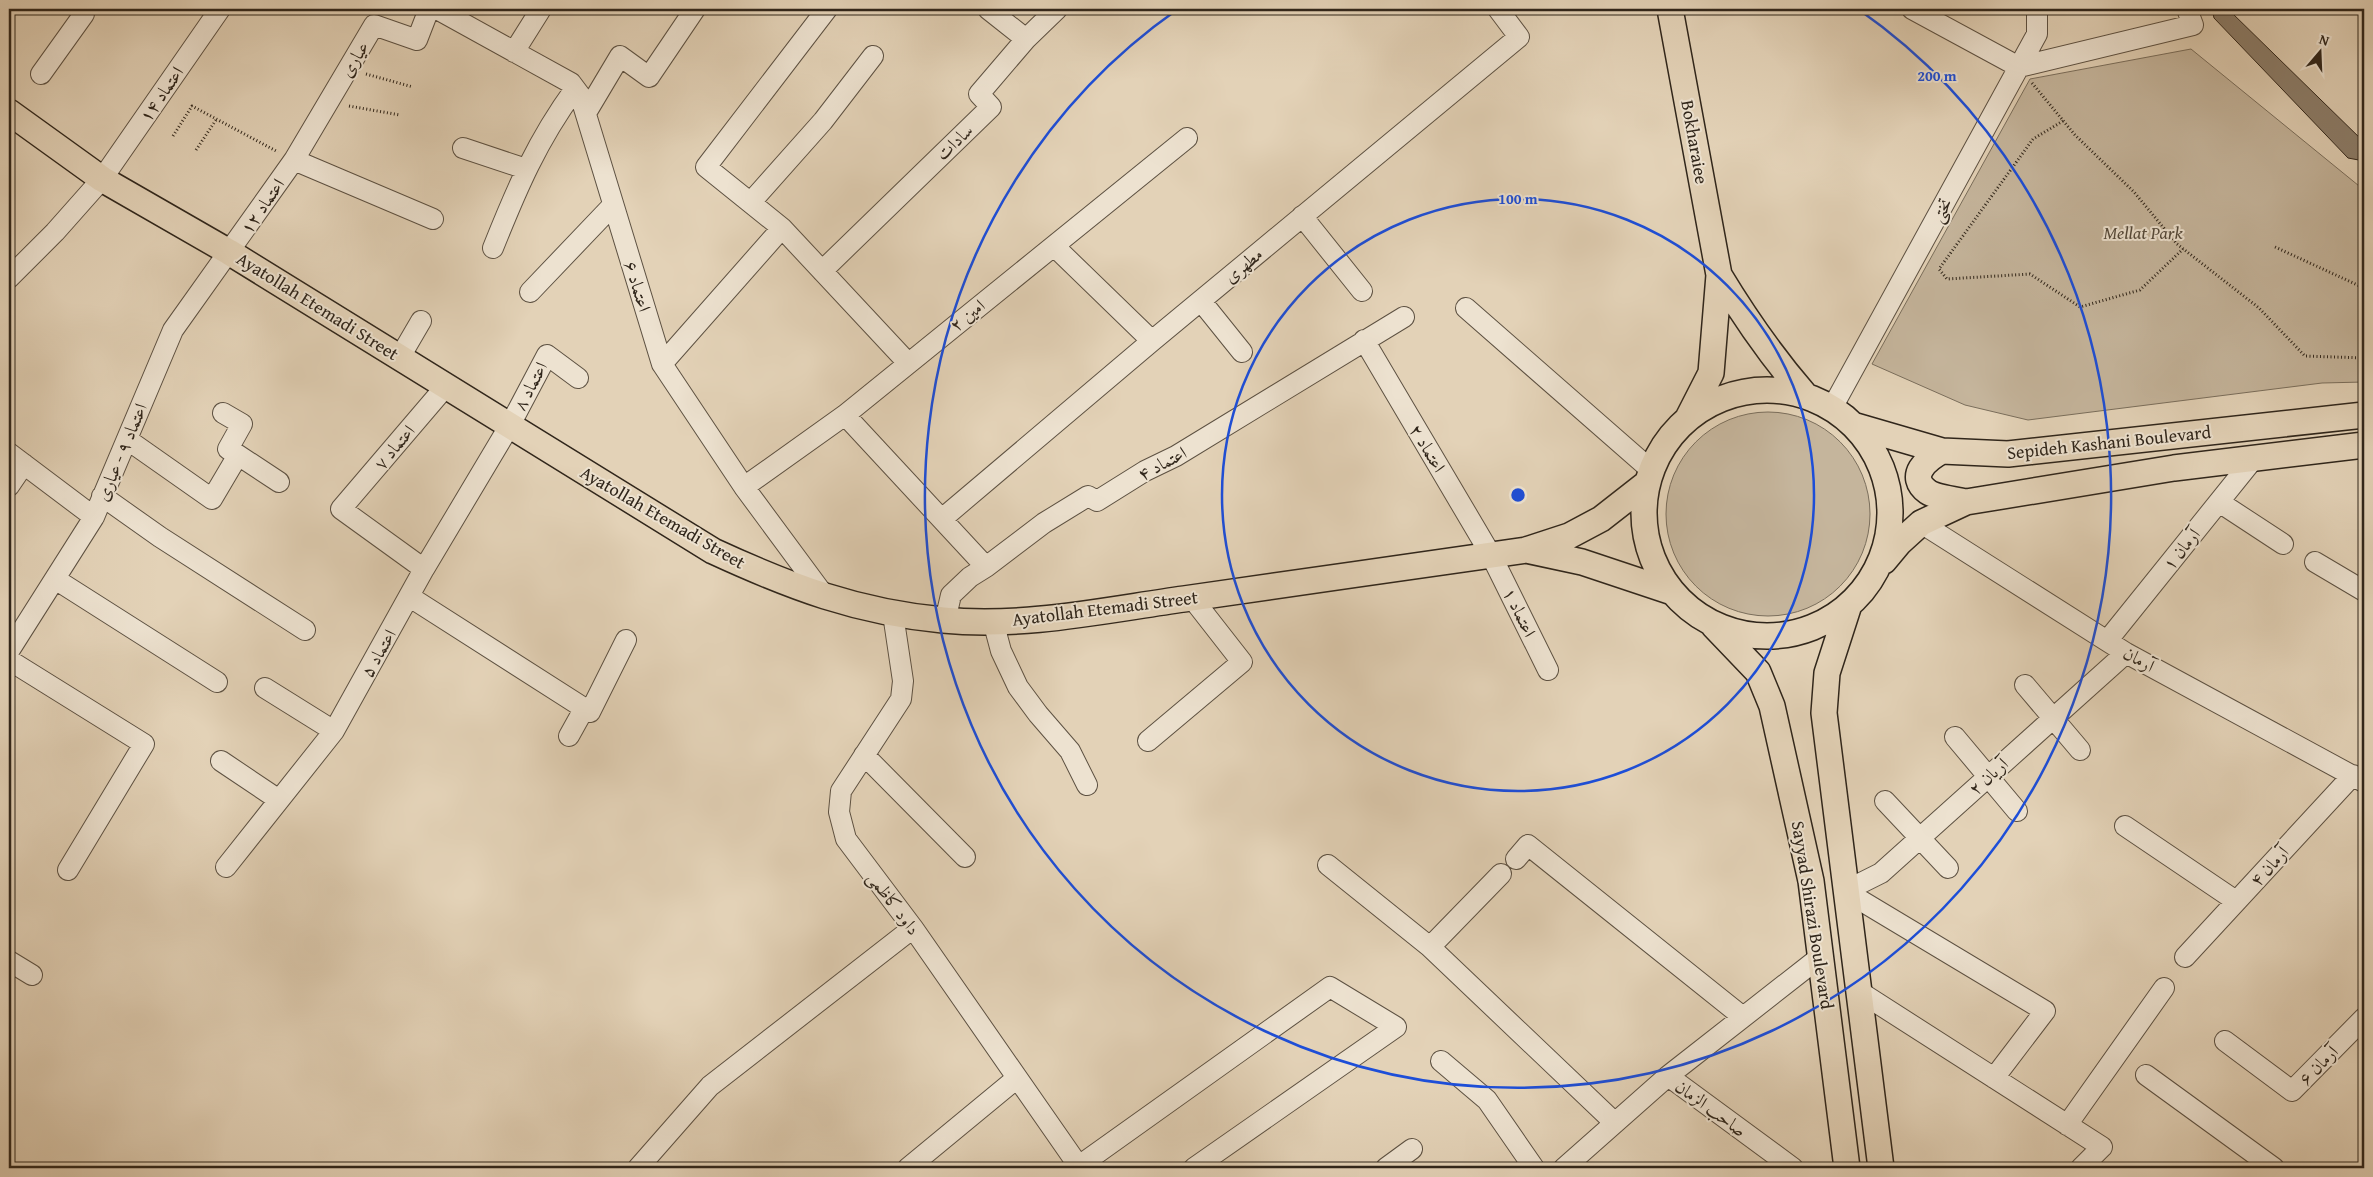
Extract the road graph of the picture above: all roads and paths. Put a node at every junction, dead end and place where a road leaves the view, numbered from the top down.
1 (220, 9) edge
2 (429, 9) edge
3 (437, 9) edge
4 (541, 9) edge
5 (695, 9) edge
6 (827, 9) edge
7 (988, 9) edge
8 (1056, 9) edge
9 (1498, 9) edge
10 (1670, 9) edge
11 (1912, 9) edge
12 (2036, 9) edge
13 (2186, 9) edge
14 (81, 12) edge
15 (1026, 38) junction
16 (514, 52) junction
17 (873, 56) dead end
18 (2019, 66) junction
19 (348, 69) junction
20 (41, 74) dead end
21 (414, 87) dead end
22 (575, 88) junction
23 (328, 102) junction
24 (9, 112) edge
25 (586, 113) junction
26 (400, 115) dead end
27 (216, 120) junction
28 (2063, 121) junction
29 (173, 136) dead end
30 (1187, 138) dead end
31 (463, 148) dead end
32 (196, 150) dead end
33 (294, 160) junction
34 (526, 169) junction
35 (102, 179) junction
36 (751, 202) junction
37 (613, 205) junction
38 (1302, 216) junction
39 (433, 219) dead end
40 (782, 228) junction
41 (1054, 246) junction
42 (2275, 247) dead end
43 (493, 248) dead end
44 (2183, 249) junction
45 (229, 252) junction
46 (822, 271) junction
47 (1719, 275) junction
48 (9, 278) edge
49 (2364, 288) edge
50 (1362, 291) dead end
51 (530, 292) dead end
52 (1201, 300) junction
53 (1466, 308) dead end
54 (1404, 317) dead end
55 (421, 321) dead end
56 (1364, 340) junction
57 (1152, 341) junction
58 (1242, 352) dead end
59 (400, 357) junction
60 (2364, 358) edge
61 (908, 363) junction
62 (662, 364) junction
63 (578, 378) dead end
64 (446, 386) junction
65 (1805, 395) junction
66 (1832, 408) junction
67 (223, 413) dead end
68 (845, 414) junction
69 (2364, 415) edge
70 (1688, 418) junction
71 (510, 425) junction
72 (1856, 426) junction
73 (128, 440) junction
74 (2364, 445) edge
75 (1942, 451) junction
76 (238, 455) junction
77 (2255, 457) junction
78 (16, 458) edge
79 (1649, 476) junction
80 (279, 482) dead end
81 (9, 486) edge
82 (744, 487) junction
83 (102, 496) junction
84 (1966, 502) junction
85 (2219, 502) junction
86 (94, 517) junction
87 (943, 518) junction
88 (1921, 523) junction
89 (2284, 544) dead end
90 (1526, 550) junction
91 (1491, 555) junction
92 (2315, 562) dead end
93 (1880, 565) junction
94 (986, 567) junction
95 (424, 569) junction
96 (55, 579) junction
97 (2364, 591) edge
98 (1672, 592) junction
99 (410, 596) junction
100 (826, 598) junction
101 (1192, 598) junction
102 (1848, 608) junction
103 (893, 614) junction
104 (945, 621) junction
105 (993, 621) junction
106 (1713, 624) junction
107 (306, 630) dead end
108 (626, 640) dead end
109 (2107, 641) junction
110 (9, 651) edge
111 (2126, 653) junction
112 (9, 660) edge
113 (1548, 670) dead end
114 (217, 682) dead end
115 (2025, 686) dead end
116 (265, 688) dead end
117 (587, 711) junction
118 (2054, 718) junction
119 (334, 730) junction
120 (569, 736) dead end
121 (1955, 737) dead end
122 (1148, 741) dead end
123 (2080, 750) dead end
124 (864, 755) junction
125 (221, 762) dead end
126 (1988, 776) junction
127 (2358, 778) edge
128 (1088, 785) dead end
129 (279, 800) junction
130 (1885, 801) dead end
131 (2017, 811) dead end
132 (2125, 826) dead end
133 (1921, 837) junction
134 (965, 857) dead end
135 (1516, 859) dead end
136 (1328, 865) dead end
137 (226, 867) dead end
138 (1948, 868) dead end
139 (68, 870) dead end
140 (1501, 874) dead end
141 (1845, 891) junction
142 (2236, 901) junction
143 (913, 928) junction
144 (1430, 947) junction
145 (1820, 957) junction
146 (2185, 957) dead end
147 (9, 961) edge
148 (32, 975) dead end
149 (2164, 988) dead end
150 (1860, 992) junction
151 (1743, 1017) junction
152 (2364, 1018) edge
153 (2225, 1040) dead end
154 (1442, 1061) dead end
155 (2146, 1075) dead end
156 (1668, 1076) junction
157 (1017, 1078) junction
158 (1994, 1078) junction
159 (1615, 1124) junction
160 (2067, 1124) junction
161 (1412, 1148) dead end
162 (1080, 1167) edge
163 (638, 1168) edge
164 (908, 1168) edge
165 (1194, 1168) edge
166 (1386, 1168) edge
167 (1534, 1168) edge
168 (1564, 1168) edge
169 (1793, 1168) edge
170 (1847, 1168) edge
171 (1882, 1168) edge
172 (2081, 1168) edge
173 (2274, 1168) edge

1 - 35 street, اعتماد ۱۴
2 - 19 street, عیاری
3 - 16 street
4 - 16 street
5 - 25 street
6 - 36 street
7 - 15 street
8 - 15 street, سادات
9 - 38 street, مطهری
10 - 47 main road, Bokharaiee
11 - 18 street
12 - 18 street, تختی
13 - 18 street
14 - 20 street
15 - 46 street, سادات
16 - 22 street
17 - 36 street
18 - 28 path
18 - 66 street, تختی
19 - 21 path
19 - 23 street, عیاری
22 - 25 street, اعتماد ۶
22 - 34 street
23 - 26 path
23 - 33 street, عیاری
24 - 35 main road, Ayatollah Etemadi Street
25 - 37 street, اعتماد ۶
27 - 29 path
27 - 32 path
27 - 33 path
28 - 44 path
28 - 44 path
30 - 41 street, امین ۲
31 - 34 street
33 - 39 street
33 - 45 street, اعتماد ۱۲
34 - 43 street
35 - 45 main road, Ayatollah Etemadi Street
35 - 48 street, اعتماد ۱۴
36 - 40 street
37 - 51 street
37 - 62 street, اعتماد ۶
38 - 50 street
38 - 52 street, مطهری
40 - 46 street
40 - 62 street
41 - 57 street
41 - 61 street, امین ۲
42 - 49 path
44 - 60 path
45 - 59 main road, Ayatollah Etemadi Street
45 - 73 street, اعتماد ۹ - عیاری
46 - 61 street
47 - 65 main road, Bokharaiee
47 - 70 main road, Bokharaiee
52 - 57 street, مطهری
52 - 58 street
53 - 79 street
54 - 56 street, اعتماد ۴
55 - 59 street
56 - 91 street, اعتماد ۲
56 - 94 street, اعتماد ۴
57 - 87 street, مطهری
59 - 64 main road, Ayatollah Etemadi Street
61 - 68 street, امین ۲
62 - 82 street, اعتماد ۶
63 - 71 street, اعتماد ۸
64 - 71 main road, Ayatollah Etemadi Street
64 - 95 street, اعتماد ۷
65 - 66 main road
65 - 70 main road
66 - 72 main road
67 - 76 street
68 - 82 street, امین ۲
68 - 87 street
69 - 75 main road, Sepideh Kashani Boulevard
70 - 79 main road
71 - 95 street, اعتماد ۵
71 - 100 main road, Ayatollah Etemadi Street
72 - 75 main road, Sepideh Kashani Boulevard
72 - 93 main road
73 - 76 street
73 - 83 street, اعتماد ۹ - عیاری
74 - 77 main road, Sepideh Kashani Boulevard
75 - 84 main road
76 - 80 street
77 - 84 main road, Sepideh Kashani Boulevard
77 - 85 street, آرمان ۱
78 - 81 street
78 - 86 street
79 - 90 main road
79 - 98 main road
82 - 100 street, اعتماد ۶
83 - 86 street, اعتماد ۹ - عیاری
83 - 107 street
84 - 88 main road, Sepideh Kashani Boulevard
85 - 89 street
85 - 109 street, آرمان ۱
86 - 96 street, اعتماد ۹ - عیاری
87 - 94 street
88 - 93 main road, Sepideh Kashani Boulevard
88 - 109 street, آرمان
90 - 91 main road, Ayatollah Etemadi Street
90 - 98 main road
91 - 101 main road, Ayatollah Etemadi Street
91 - 113 street, اعتماد ۱
92 - 97 street
93 - 102 main road
94 - 104 street, اعتماد ۴
95 - 99 street, اعتماد ۵
96 - 110 street, اعتماد ۹ - عیاری
96 - 114 street
98 - 106 main road
99 - 117 street
99 - 119 street, اعتماد ۵
100 - 103 main road, Ayatollah Etemadi Street
101 - 105 main road, Ayatollah Etemadi Street
101 - 122 street
102 - 106 main road
102 - 141 main road, Sayyad Shirazi Boulevard
103 - 104 main road, Ayatollah Etemadi Street
103 - 124 street, داود کاظمی
104 - 105 main road, Ayatollah Etemadi Street
105 - 128 street
106 - 145 main road, Sayyad Shirazi Boulevard
108 - 117 street
109 - 111 street, آرمان
111 - 118 street, آریان ۲
111 - 127 street, آرمان
112 - 139 street
115 - 118 street
116 - 119 street
117 - 120 street
118 - 123 street
118 - 126 street, آریان ۲
119 - 129 street, اعتماد ۵
121 - 126 street
124 - 134 street
124 - 143 street, داود کاظمی
125 - 129 street
126 - 131 street
126 - 133 street, آریان ۲
127 - 142 street, آرمان ۴
129 - 137 street, اعتماد ۵
130 - 133 street
132 - 142 street
133 - 138 street
133 - 141 street, آریان ۲
135 - 151 street
136 - 144 street
140 - 144 street
141 - 150 main road, Sayyad Shirazi Boulevard
141 - 158 street
142 - 146 street, آرمان ۴
143 - 157 street, داود کاظمی
143 - 163 street
144 - 159 street
145 - 151 street
145 - 170 main road, Sayyad Shirazi Boulevard
147 - 148 street
149 - 160 street
150 - 158 street
150 - 171 main road, Sayyad Shirazi Boulevard
151 - 156 street
152 - 153 street, آرمان ۶
154 - 167 street
155 - 173 street
156 - 159 street, صاحب الزمان
156 - 169 street, صاحب الزمان
157 - 162 street, داود کاظمی
157 - 164 street
158 - 160 street
159 - 168 street, صاحب الزمان
160 - 172 street
161 - 166 street
162 - 165 street

